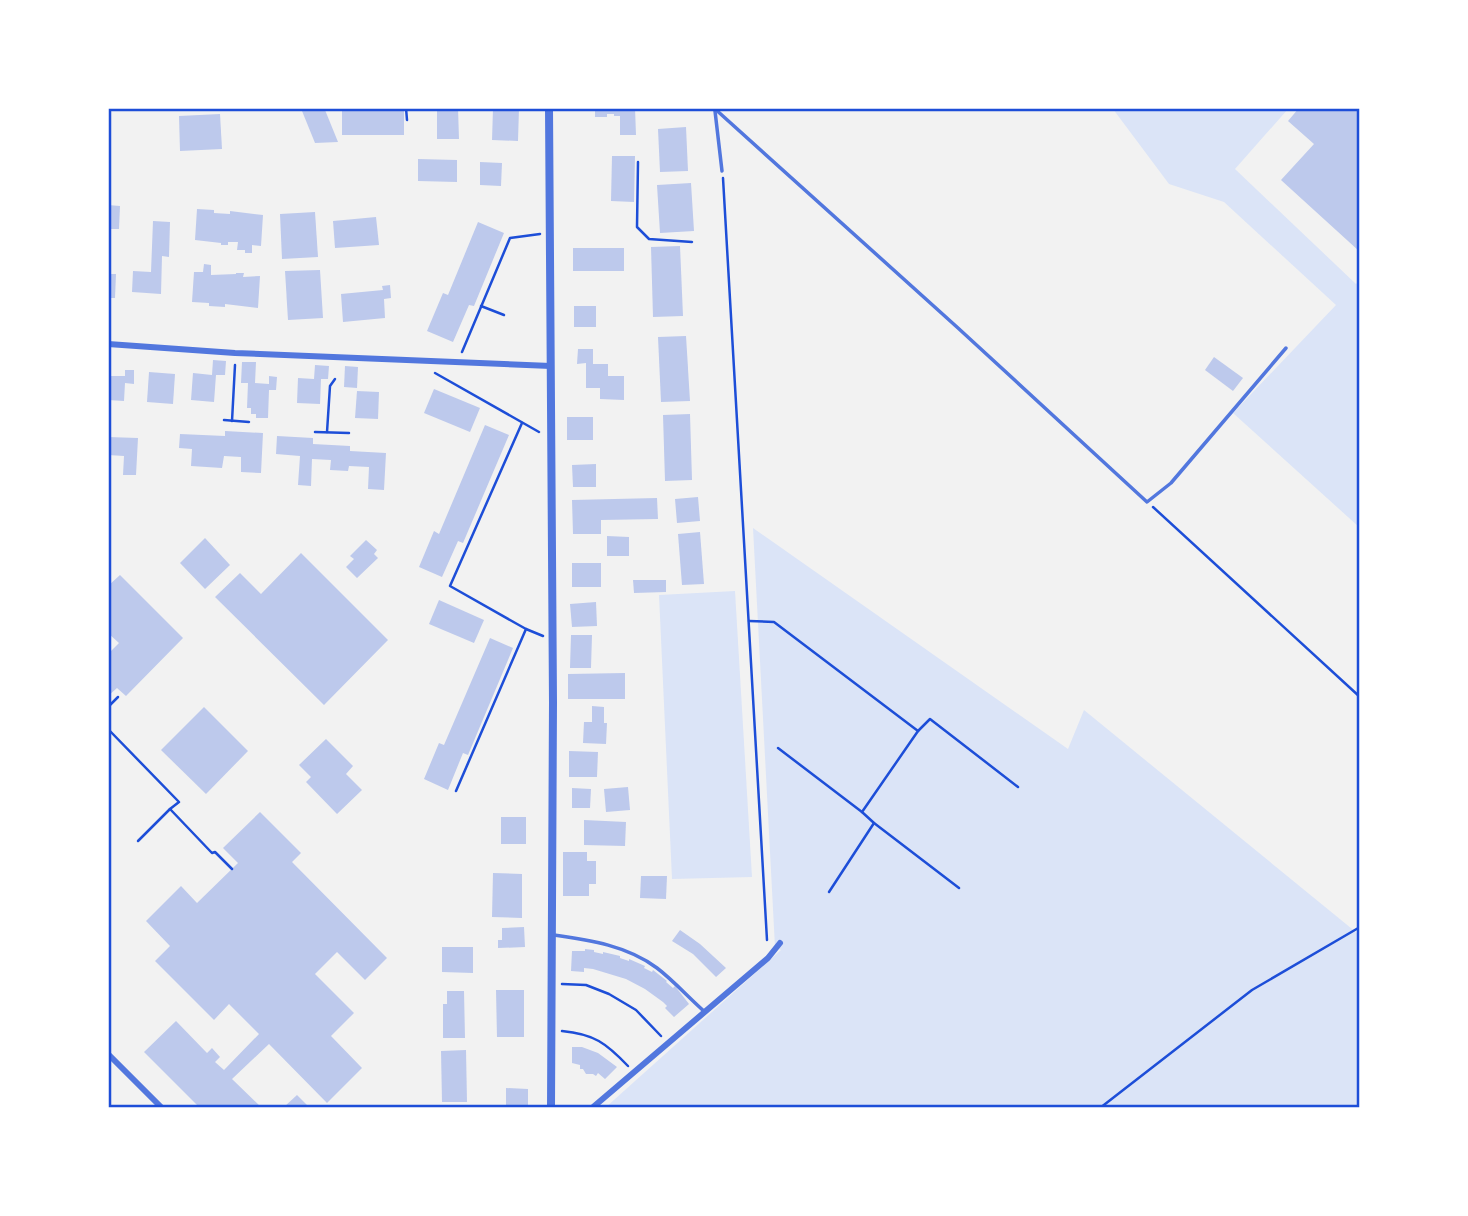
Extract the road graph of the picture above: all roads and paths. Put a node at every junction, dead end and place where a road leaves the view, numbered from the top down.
1 (407, 108) edge
2 (550, 108) edge
3 (407, 120) dead end
4 (638, 162) dead end
5 (722, 171) joint
6 (550, 233) junction
7 (692, 242) dead end
8 (481, 306) junction
9 (504, 315) dead end
10 (108, 344) edge
11 (1286, 348) dead end
12 (235, 353) junction
13 (414, 360) junction
14 (461, 362) junction
15 (551, 366) junction
16 (335, 379) dead end
17 (224, 420) dead end
18 (232, 421) junction
19 (249, 422) dead end
20 (522, 423) junction
21 (315, 432) dead end
22 (327, 432) junction
23 (349, 433) dead end
24 (551, 440) junction
25 (1147, 502) junction
26 (749, 621) junction
27 (526, 629) junction
28 (553, 640) junction
29 (1360, 696) edge
30 (118, 697) dead end
31 (108, 707) edge
32 (108, 729) edge
33 (918, 731) junction
34 (778, 748) dead end
35 (1018, 787) dead end
36 (456, 791) dead end
37 (170, 809) junction
38 (862, 812) junction
39 (874, 823) junction
40 (138, 841) dead end
41 (232, 869) dead end
42 (959, 888) dead end
43 (829, 892) dead end
44 (1360, 927) edge
45 (552, 935) junction
46 (780, 943) dead end
47 (768, 958) junction
48 (552, 984) junction
49 (705, 1012) junction
50 (552, 1030) junction
51 (668, 1043) junction
52 (108, 1054) edge
53 (634, 1072) junction
54 (162, 1108) edge
55 (551, 1108) edge
56 (592, 1108) edge
57 (1100, 1108) edge

1 - 3 path
2 - 6 street
4 - 7 path
5 - 25 lane
5 - 26 path
6 - 8 path
6 - 15 street
8 - 9 path
8 - 14 path
10 - 12 street
11 - 25 lane
12 - 13 street
12 - 18 path
13 - 14 street
13 - 20 path
14 - 15 street
15 - 24 street
16 - 22 path
17 - 18 path
18 - 19 path
20 - 24 path
20 - 27 path
21 - 22 path
22 - 23 path
24 - 28 street
25 - 29 path
26 - 33 path
26 - 47 path
27 - 28 path
27 - 36 path
28 - 45 street
30 - 31 path
32 - 37 path
33 - 35 path
33 - 38 path
34 - 38 path
37 - 40 path
37 - 41 path
38 - 39 path
39 - 42 path
39 - 43 path
44 - 57 path
45 - 48 street
45 - 49 lane
46 - 47 street
47 - 49 street
48 - 50 street
48 - 51 path
49 - 51 street
50 - 53 path
50 - 55 street
51 - 53 street
52 - 54 street
53 - 56 street

